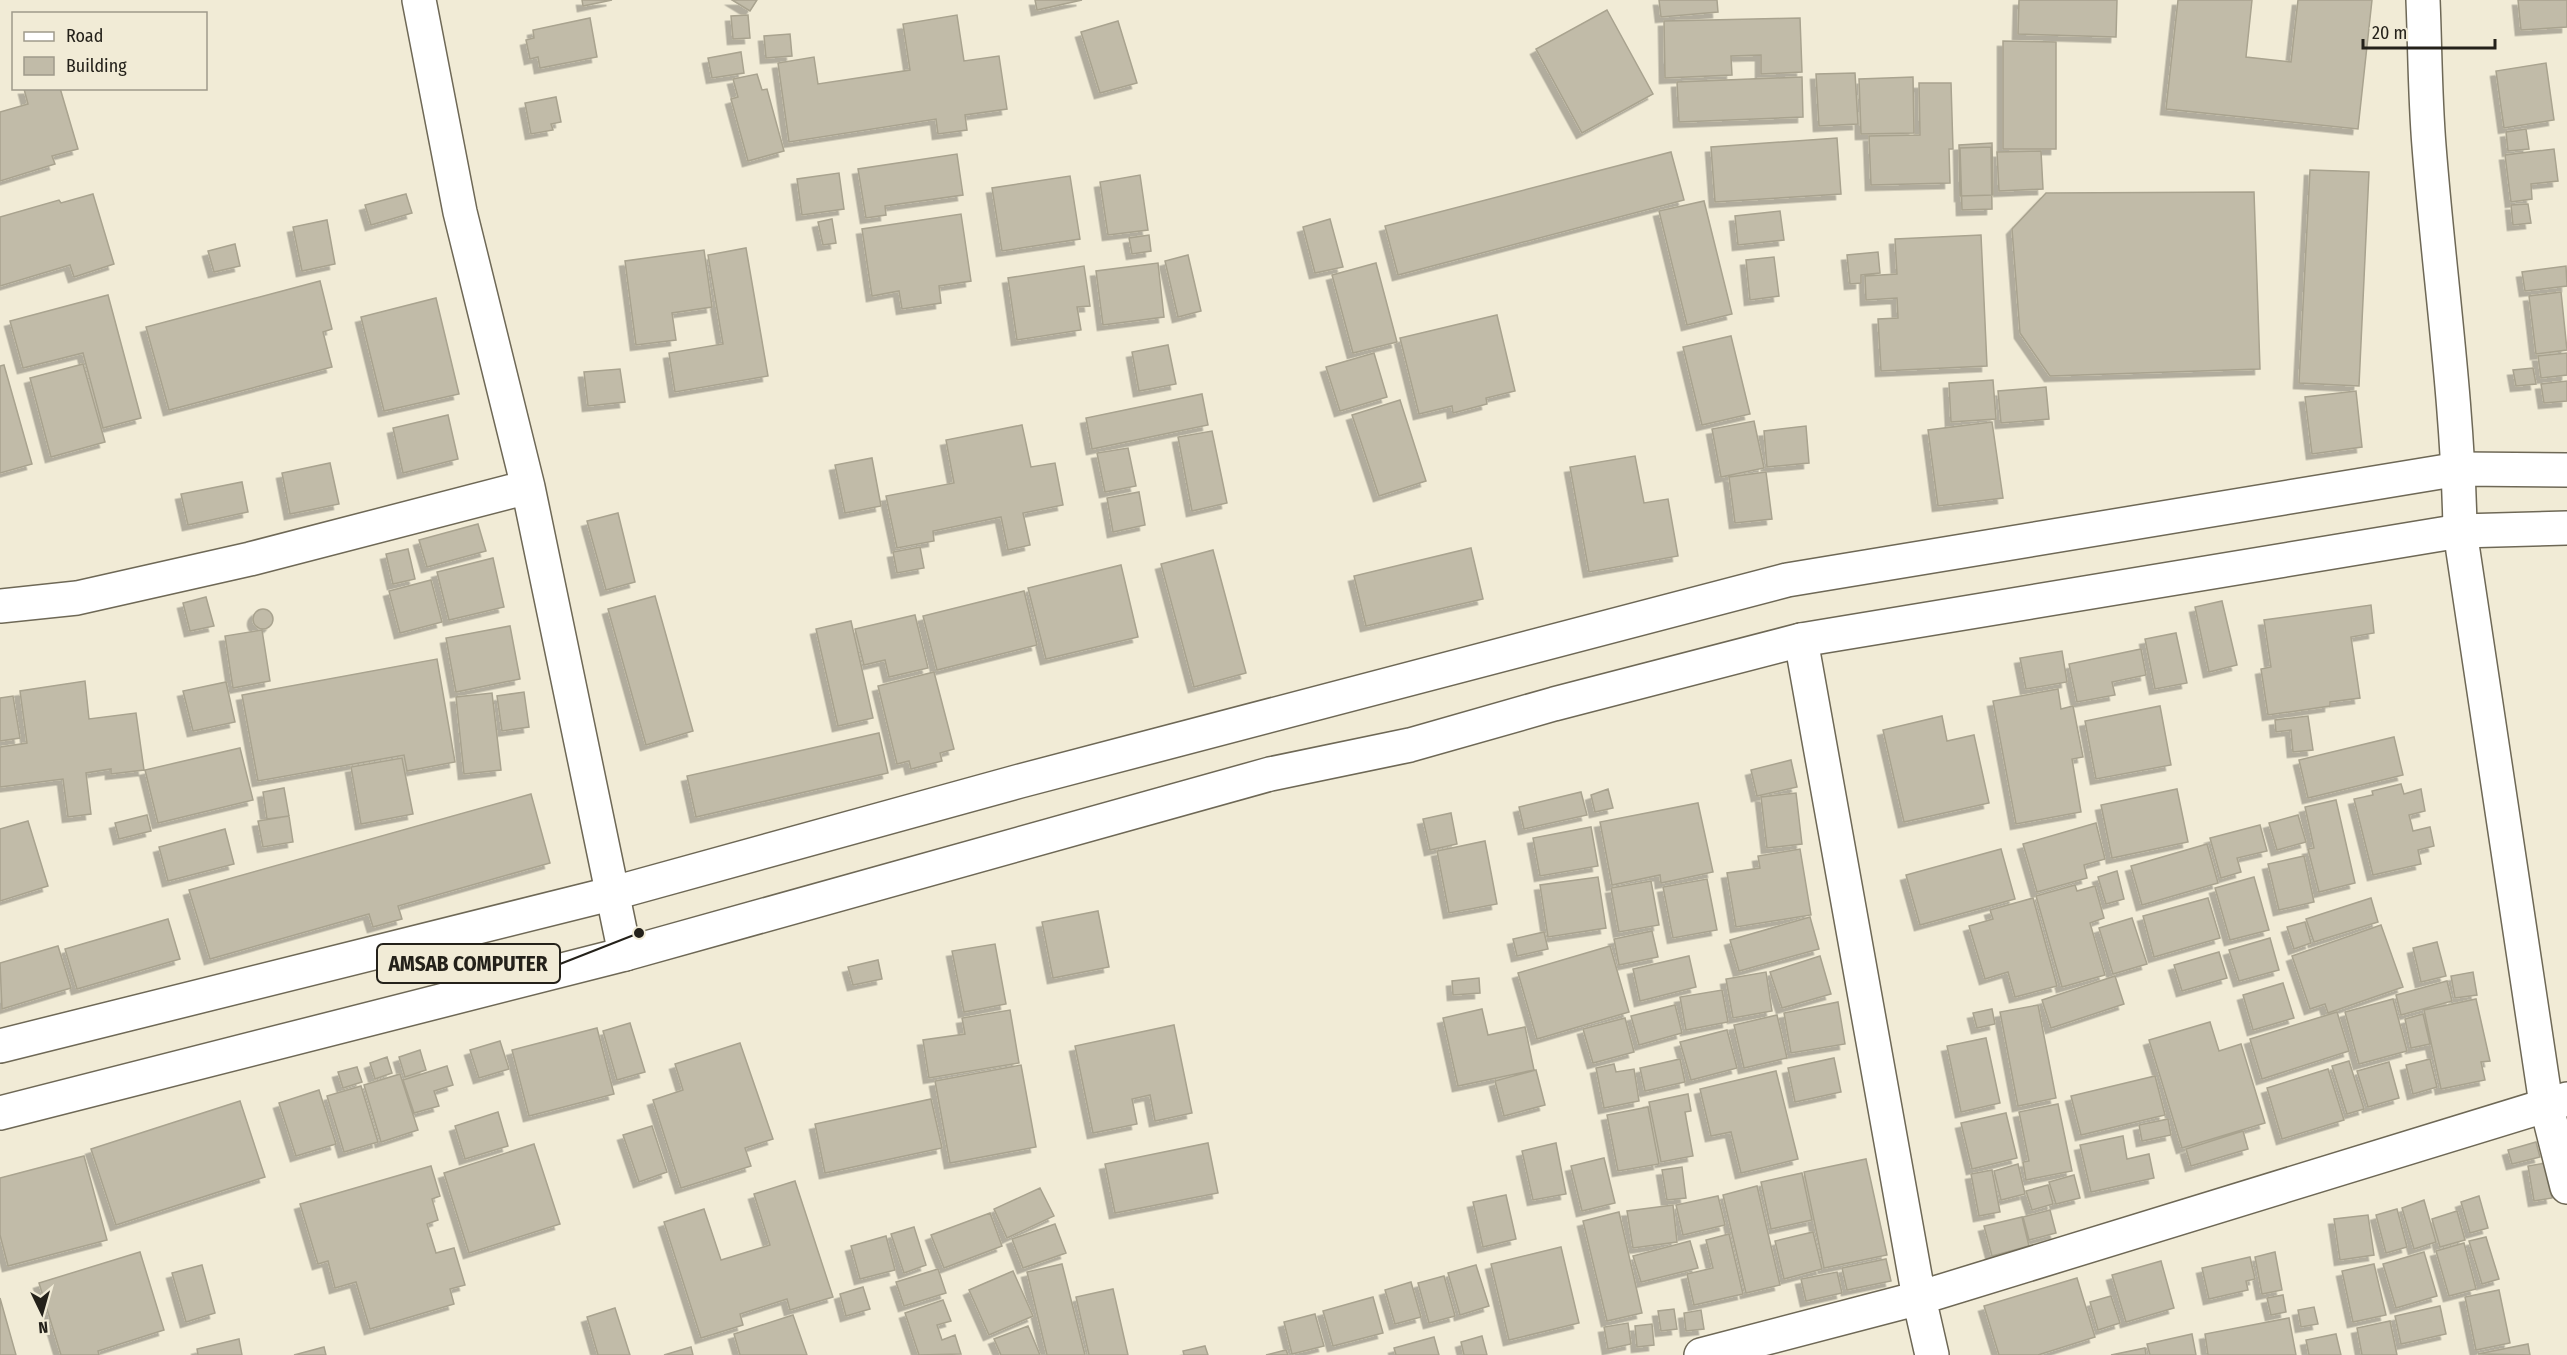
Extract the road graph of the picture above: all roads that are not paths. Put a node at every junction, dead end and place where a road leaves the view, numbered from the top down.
1 (419, 0) edge
2 (2423, 0) edge
3 (2459, 469) junction
4 (2567, 470) edge
5 (528, 487) junction
6 (2567, 528) edge
7 (2460, 531) junction
8 (0, 606) edge
9 (1801, 640) junction
10 (614, 893) junction
11 (625, 954) junction
12 (0, 1046) edge
13 (2556, 1102) edge
14 (0, 1113) edge
15 (2567, 1187) edge
16 (1919, 1298) junction
17 (1701, 1355) edge
18 (1932, 1355) edge

1 - 5 main road
2 - 3 main road
3 - 4 main road
3 - 7 main road
3 - 10 main road
5 - 8 main road
5 - 10 main road
6 - 7 main road
7 - 9 main road
7 - 13 main road
9 - 11 main road
9 - 16 main road
10 - 11 main road
10 - 12 main road
11 - 14 main road
13 - 15 main road
13 - 16 main road
16 - 17 main road
16 - 18 main road

